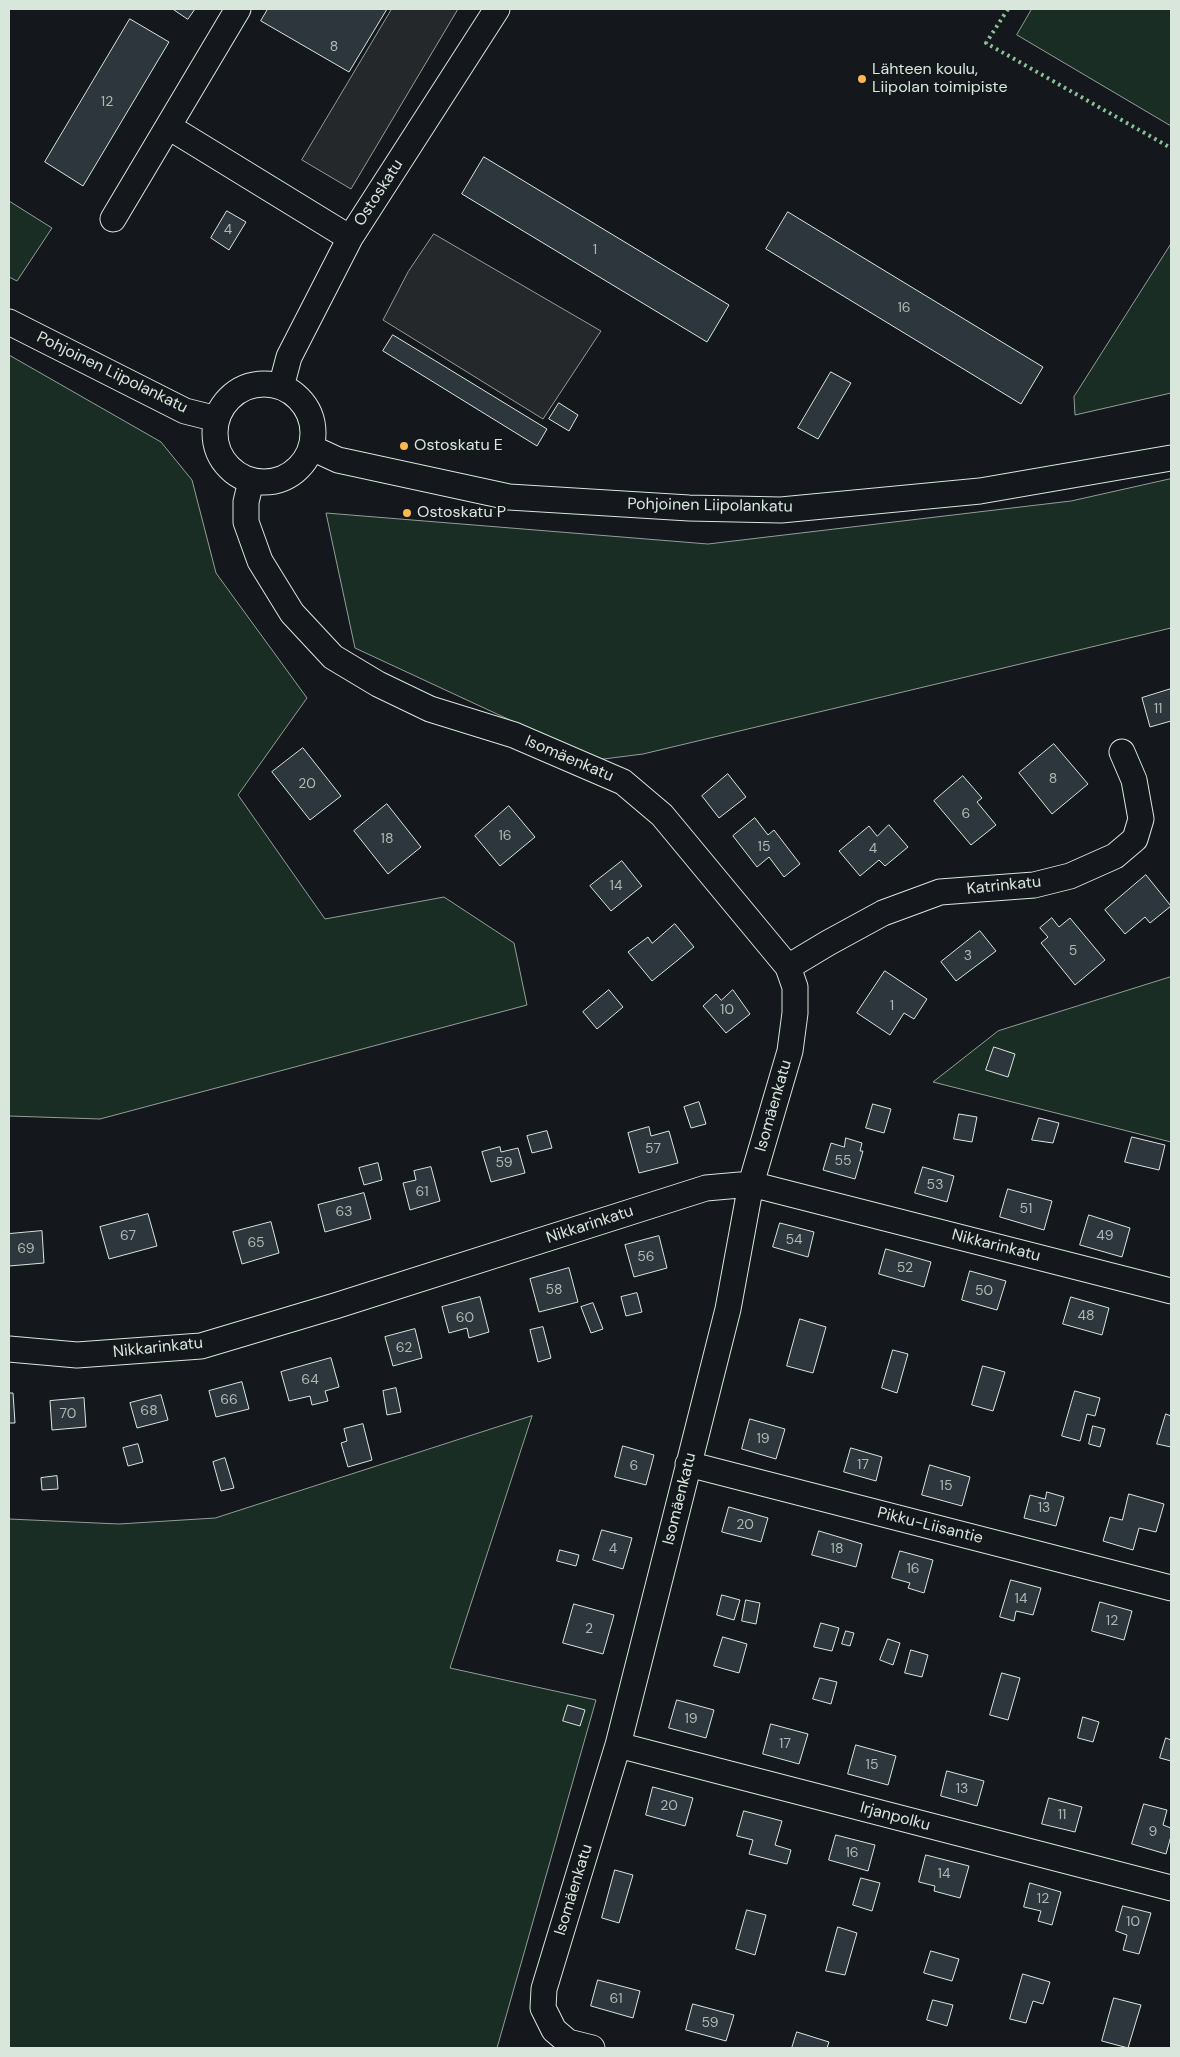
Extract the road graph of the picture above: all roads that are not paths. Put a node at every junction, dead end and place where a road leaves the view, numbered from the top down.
1 (238, 9) edge
2 (497, 9) edge
3 (169, 128) junction
4 (113, 220) dead end
5 (350, 238) junction
6 (9, 322) edge
7 (281, 387) junction
8 (217, 419) junction
9 (312, 448) junction
10 (1171, 458) edge
11 (251, 481) junction
12 (1122, 752) dead end
13 (788, 967) junction
14 (751, 1184) junction
15 (1171, 1291) edge
16 (9, 1349) edge
17 (688, 1464) junction
18 (1171, 1588) edge
19 (618, 1745) junction
20 (1171, 1888) edge
21 (592, 2048) edge

1 - 3 street
2 - 5 street, Ostoskatu
3 - 4 street
3 - 5 street
5 - 7 street, Ostoskatu
6 - 8 street, Pohjoinen Liipolankatu
7 - 8 street
7 - 9 street
8 - 11 street
9 - 10 street, Pohjoinen Liipolankatu
9 - 11 street
11 - 13 street, Isomäenkatu
12 - 13 street, Katrinkatu
13 - 14 street, Isomäenkatu
14 - 15 street, Nikkarinkatu
14 - 16 street, Nikkarinkatu
14 - 17 street, Isomäenkatu
17 - 18 street, Pikku-Liisantie
17 - 19 street, Isomäenkatu
19 - 20 street, Irjanpolku
19 - 21 street, Isomäenkatu

